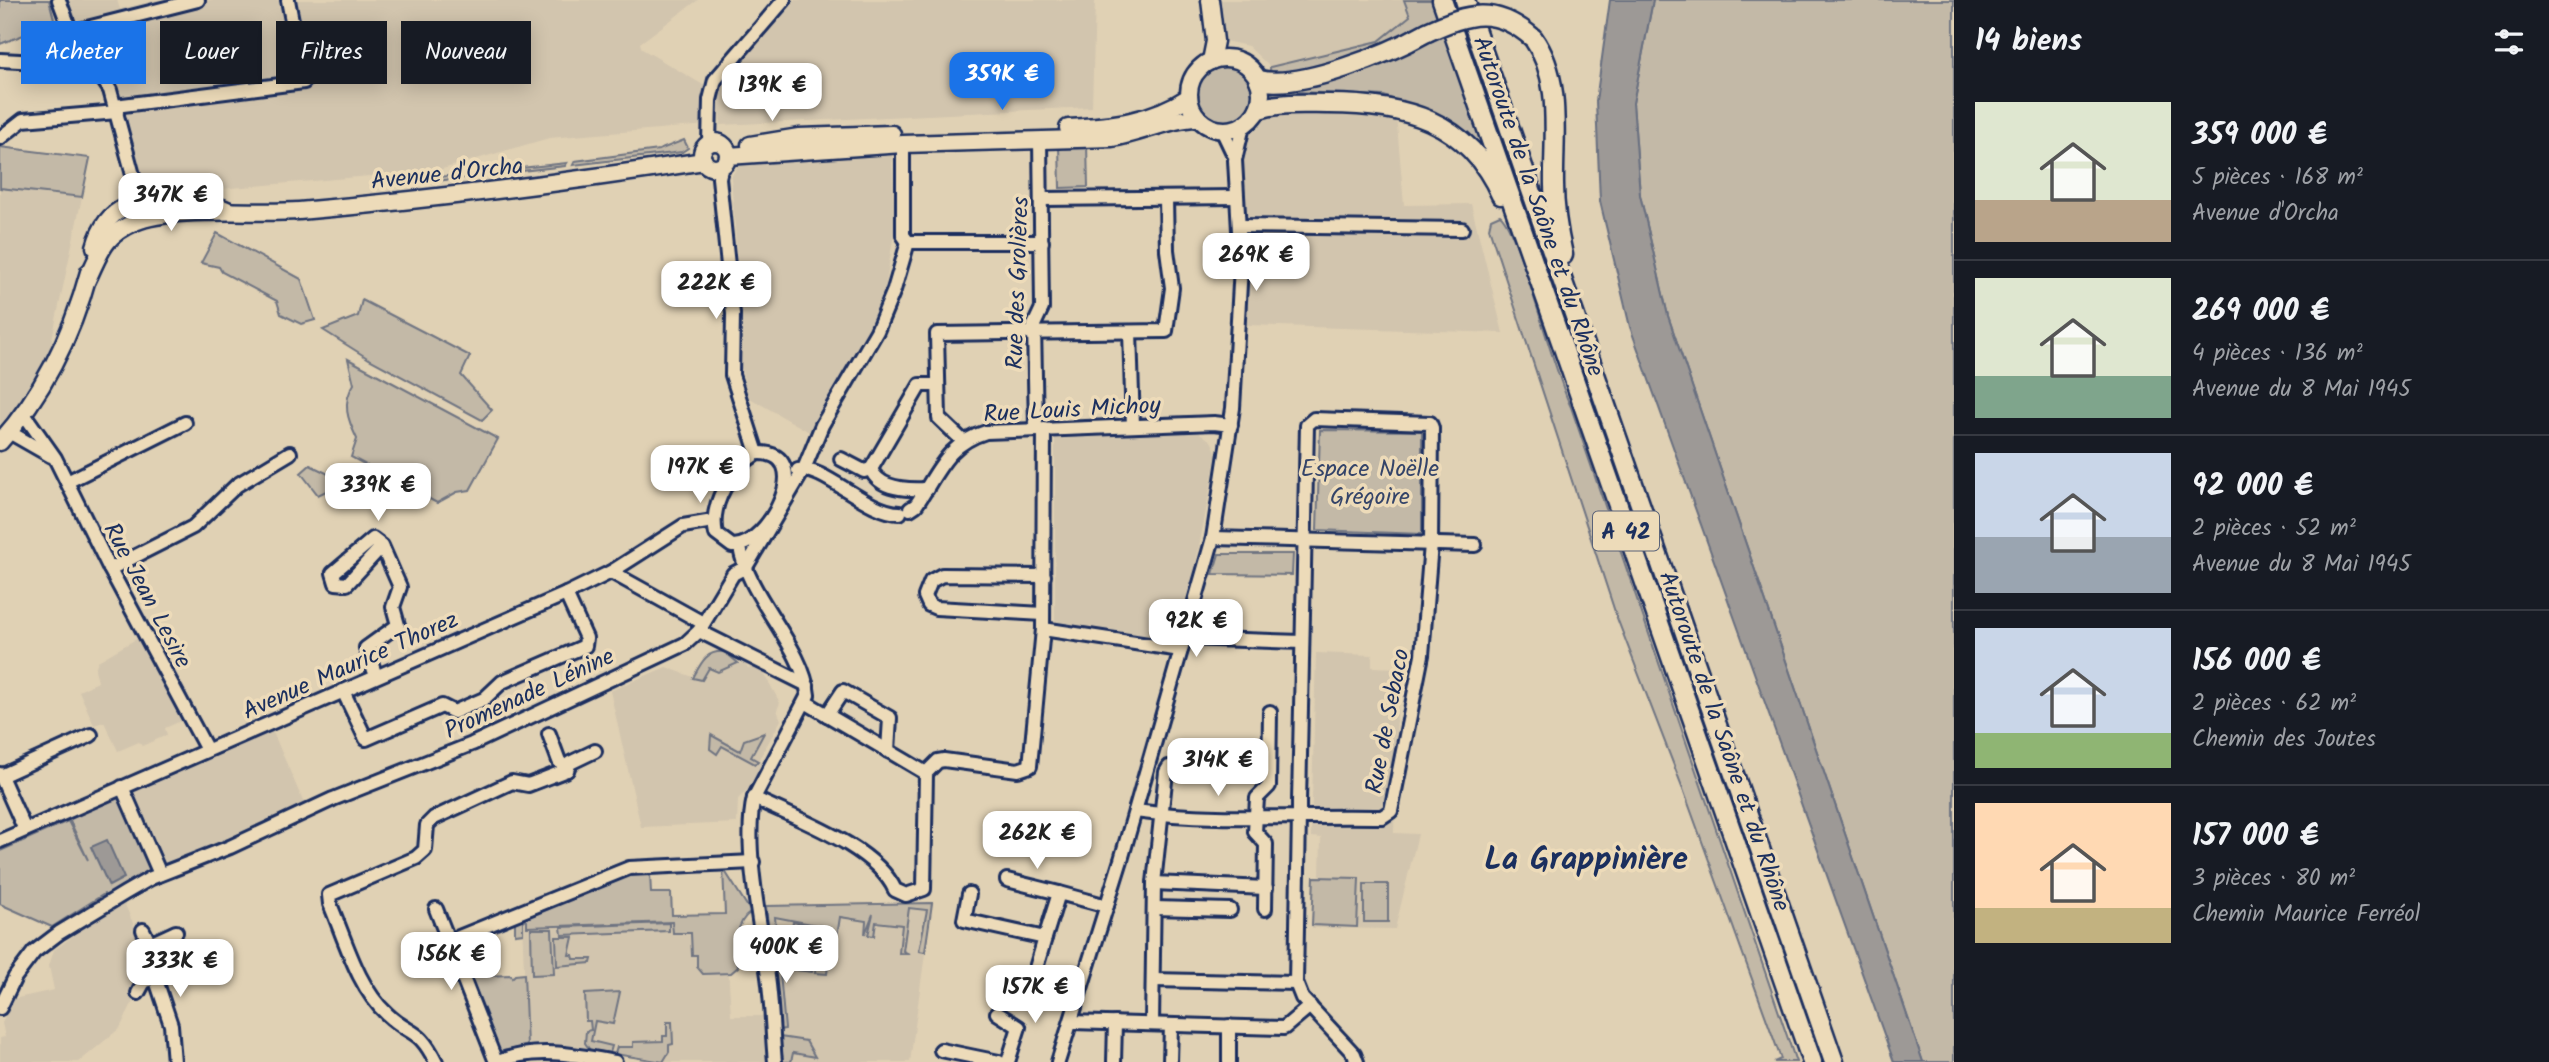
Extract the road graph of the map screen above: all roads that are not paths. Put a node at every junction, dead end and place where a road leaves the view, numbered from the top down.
1 (59, 0) edge
2 (198, 0) edge
3 (288, 0) edge
4 (784, 0) edge
5 (1210, 0) edge
6 (1442, 0) edge
7 (1465, 0) edge
8 (67, 21) edge
9 (115, 21) edge
10 (1214, 28) junction
11 (1232, 58) junction
12 (0, 60) edge
13 (21, 61) edge
14 (1211, 61) junction
15 (1259, 80) junction
16 (106, 84) edge
17 (1189, 97) junction
18 (116, 109) junction
19 (1259, 109) junction
20 (1198, 118) junction
21 (1243, 126) junction
22 (1222, 130) junction
23 (0, 138) edge
24 (1040, 139) junction
25 (903, 144) junction
26 (715, 154) junction
27 (1235, 160) junction
28 (1237, 197) junction
29 (1041, 199) junction
30 (1166, 199) junction
31 (140, 201) junction
32 (232, 213) junction
33 (165, 215) junction
34 (1518, 219) junction
35 (1239, 226) junction
36 (1462, 229) dead end
37 (104, 233) junction
38 (908, 242) junction
39 (1042, 242) junction
40 (1566, 290) junction
41 (1130, 332) junction
42 (1034, 334) junction
43 (937, 384) junction
44 (24, 414) junction
45 (185, 424) dead end
46 (1231, 425) junction
47 (1133, 426) junction
48 (1040, 429) junction
49 (5, 437) edge
50 (963, 441) junction
51 (290, 453) dead end
52 (757, 453) junction
53 (55, 458) junction
54 (841, 459) dead end
55 (804, 469) junction
56 (871, 469) junction
57 (787, 472) junction
58 (67, 482) junction
59 (927, 489) junction
60 (713, 521) junction
61 (1213, 538) junction
62 (1304, 542) junction
63 (1431, 544) junction
64 (1475, 545) dead end
65 (382, 546) dead end
66 (740, 547) junction
67 (746, 567) junction
68 (110, 569) junction
69 (611, 572) junction
70 (1044, 576) junction
71 (566, 594) junction
72 (1044, 614) junction
73 (701, 627) junction
74 (1044, 629) junction
75 (1302, 642) junction
76 (1183, 644) junction
77 (376, 676) junction
78 (807, 685) junction
79 (343, 691) junction
80 (807, 703) junction
81 (1270, 712) dead end
82 (827, 715) junction
83 (549, 734) dead end
84 (91, 735) dead end
85 (206, 751) junction
86 (594, 751) dead end
87 (888, 751) junction
88 (567, 770) junction
89 (1269, 770) junction
90 (926, 773) junction
91 (0, 775) edge
92 (122, 787) junction
93 (754, 797) junction
94 (1135, 811) junction
95 (1160, 814) junction
96 (1255, 815) junction
97 (1299, 815) junction
98 (25, 831) junction
99 (0, 841) edge
100 (753, 862) junction
101 (160, 874) junction
102 (1007, 880) dead end
103 (1154, 883) junction
104 (1266, 888) junction
105 (1059, 893) junction
106 (969, 894) dead end
107 (1107, 906) junction
108 (1154, 908) junction
109 (436, 909) dead end
110 (1265, 909) dead end
111 (1230, 910) dead end
112 (143, 930) dead end
113 (176, 932) dead end
114 (1045, 938) junction
115 (449, 942) junction
116 (150, 944) junction
117 (1036, 968) dead end
118 (155, 977) junction
119 (1153, 980) junction
120 (1296, 984) junction
121 (138, 993) dead end
122 (1310, 1006) junction
123 (0, 1008) edge
124 (997, 1013) dead end
125 (1071, 1022) junction
126 (1115, 1023) junction
127 (1152, 1024) junction
128 (1171, 1025) junction
129 (1229, 1026) junction
130 (942, 1050) dead end
131 (174, 1062) edge
132 (436, 1062) edge
133 (497, 1062) edge
134 (615, 1062) edge
135 (775, 1062) edge
136 (999, 1062) edge
137 (1009, 1062) edge
138 (1058, 1062) edge
139 (1114, 1062) edge
140 (1170, 1062) edge
141 (1229, 1062) edge
142 (1357, 1062) edge
143 (1812, 1062) edge
144 (1834, 1062) edge

1 - 8 street
2 - 9 street
3 - 18 street
4 - 26 street
5 - 10 main road
6 - 34 highway, Autoroute de la Saône et du Rhône / A 42
7 - 40 highway, Autoroute de la Saône et du Rhône / A 42
10 - 11 main road
10 - 14 main road
11 - 14 main road
11 - 15 main road
12 - 13 street
14 - 17 main road
15 - 19 main road
15 - 40 highway, bridge
16 - 18 street
17 - 20 main road
17 - 26 main road, Avenue d'Orcha
18 - 23 street
18 - 31 street
19 - 21 main road
19 - 34 highway
20 - 22 main road
20 - 24 main road, Avenue d'Orcha
21 - 22 main road
21 - 27 street
22 - 27 street
24 - 25 main road, Avenue d'Orcha
24 - 29 street, Rue des Grolières
25 - 26 main road, Avenue d'Orcha
25 - 38 street
26 - 32 main road, Avenue d'Orcha
26 - 52 street
27 - 28 street
28 - 30 street
28 - 35 street
29 - 30 street
29 - 39 street, Rue des Grolières
30 - 41 street
31 - 32 main road, Avenue d'Orcha
31 - 33 street
31 - 37 main road
32 - 33 main road, Avenue d'Orcha
33 - 37 main road, Avenue d'Orcha
34 - 143 highway, Autoroute de la Saône et du Rhône / A 42
35 - 36 street
35 - 46 street
37 - 44 main road
38 - 39 street
38 - 55 street, Promenade Lénine
39 - 42 street, Rue des Grolières
40 - 144 highway, Autoroute de la Saône et du Rhône / A 42
41 - 42 street
41 - 47 street
42 - 43 street
42 - 48 street, Rue des Grolières
43 - 50 street
43 - 56 street
44 - 49 main road
44 - 53 street, Rue Jean Lesire
45 - 58 street
46 - 47 street, Rue Louis Michoy
46 - 61 street
47 - 48 street, Rue Louis Michoy
48 - 50 street, Rue Louis Michoy
48 - 70 street, Rue des Grolières
49 - 53 street
50 - 59 street, Rue Louis Michoy
51 - 68 street
52 - 57 street
52 - 60 street
53 - 58 street, Rue Jean Lesire
54 - 56 street
55 - 57 street
55 - 59 street, Rue Louis Michoy
55 - 67 street, Promenade Lénine
56 - 59 street
57 - 66 street
58 - 68 street, Rue Jean Lesire
60 - 66 street
60 - 69 street, Avenue Maurice Thorez
61 - 62 street
61 - 76 street
62 - 63 street
62 - 63 street
62 - 75 street
63 - 64 street
63 - 97 street, Rue de Sebaco
65 - 77 street
66 - 67 street
67 - 73 street, Promenade Lénine
67 - 78 street
68 - 85 street, Rue Jean Lesire
69 - 71 street, Avenue Maurice Thorez
69 - 73 street
70 - 72 street, Rue des Grolières
70 - 72 street
71 - 77 street, Avenue Maurice Thorez
71 - 79 street
72 - 74 street, Rue des Grolières
73 - 78 street
73 - 101 street, Promenade Lénine
74 - 76 street
74 - 90 street, Rue des Grolières
75 - 76 street
75 - 97 street
76 - 94 street
77 - 79 street, Avenue Maurice Thorez
78 - 80 street
79 - 85 street, Avenue Maurice Thorez
80 - 82 street
80 - 93 street
81 - 89 street
82 - 87 street
82 - 87 street
83 - 88 street
84 - 91 street
85 - 92 street, Avenue Maurice Thorez
86 - 88 street
87 - 90 street
88 - 132 street
89 - 95 street
89 - 96 street
90 - 93 street
91 - 98 street
92 - 98 street, Avenue Maurice Thorez
92 - 101 street
93 - 100 street
94 - 95 street, Rue de Sebaco
94 - 107 street
95 - 96 street, Rue de Sebaco
95 - 103 street
96 - 97 street, Rue de Sebaco
96 - 104 street
97 - 120 street
98 - 99 street, Avenue Maurice Thorez
100 - 115 street
100 - 135 street
101 - 123 street, Promenade Lénine
102 - 105 street
103 - 104 street
103 - 108 street
104 - 110 street
105 - 107 street
105 - 114 street
106 - 114 street
107 - 125 street
108 - 111 street
108 - 119 street
109 - 115 street
112 - 116 street
113 - 116 street
114 - 117 street
115 - 133 street
116 - 118 street
118 - 121 street
118 - 131 street
119 - 120 street
119 - 127 street
120 - 122 street
122 - 129 street
122 - 142 street
124 - 137 street
125 - 126 street
125 - 138 street
126 - 127 street
126 - 139 street
127 - 128 street
128 - 129 street
128 - 140 street
129 - 141 street
130 - 136 street
133 - 134 street

